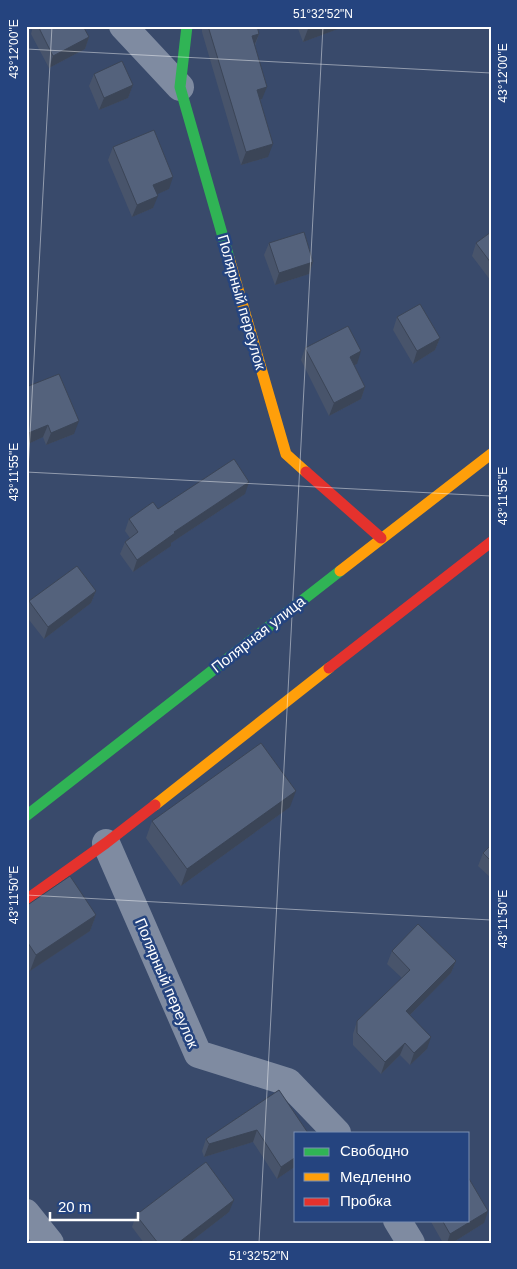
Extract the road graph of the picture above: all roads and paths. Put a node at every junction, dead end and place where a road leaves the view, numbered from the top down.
1 (123, 26) edge
2 (187, 26) edge
3 (180, 87) junction
4 (491, 454) edge
5 (381, 538) junction
6 (491, 542) edge
7 (26, 816) edge
8 (106, 843) junction
9 (26, 900) edge
10 (336, 1132) edge
11 (26, 1213) edge
12 (398, 1222) edge
13 (50, 1243) edge
14 (411, 1243) edge

1 - 3 street
2 - 3 street, Полярный переулок
3 - 5 street, Полярный переулок
4 - 5 street, Полярная улица
5 - 7 street, Полярная улица
6 - 8 street
8 - 9 street
8 - 10 street, Полярный переулок
11 - 13 street
12 - 14 street

